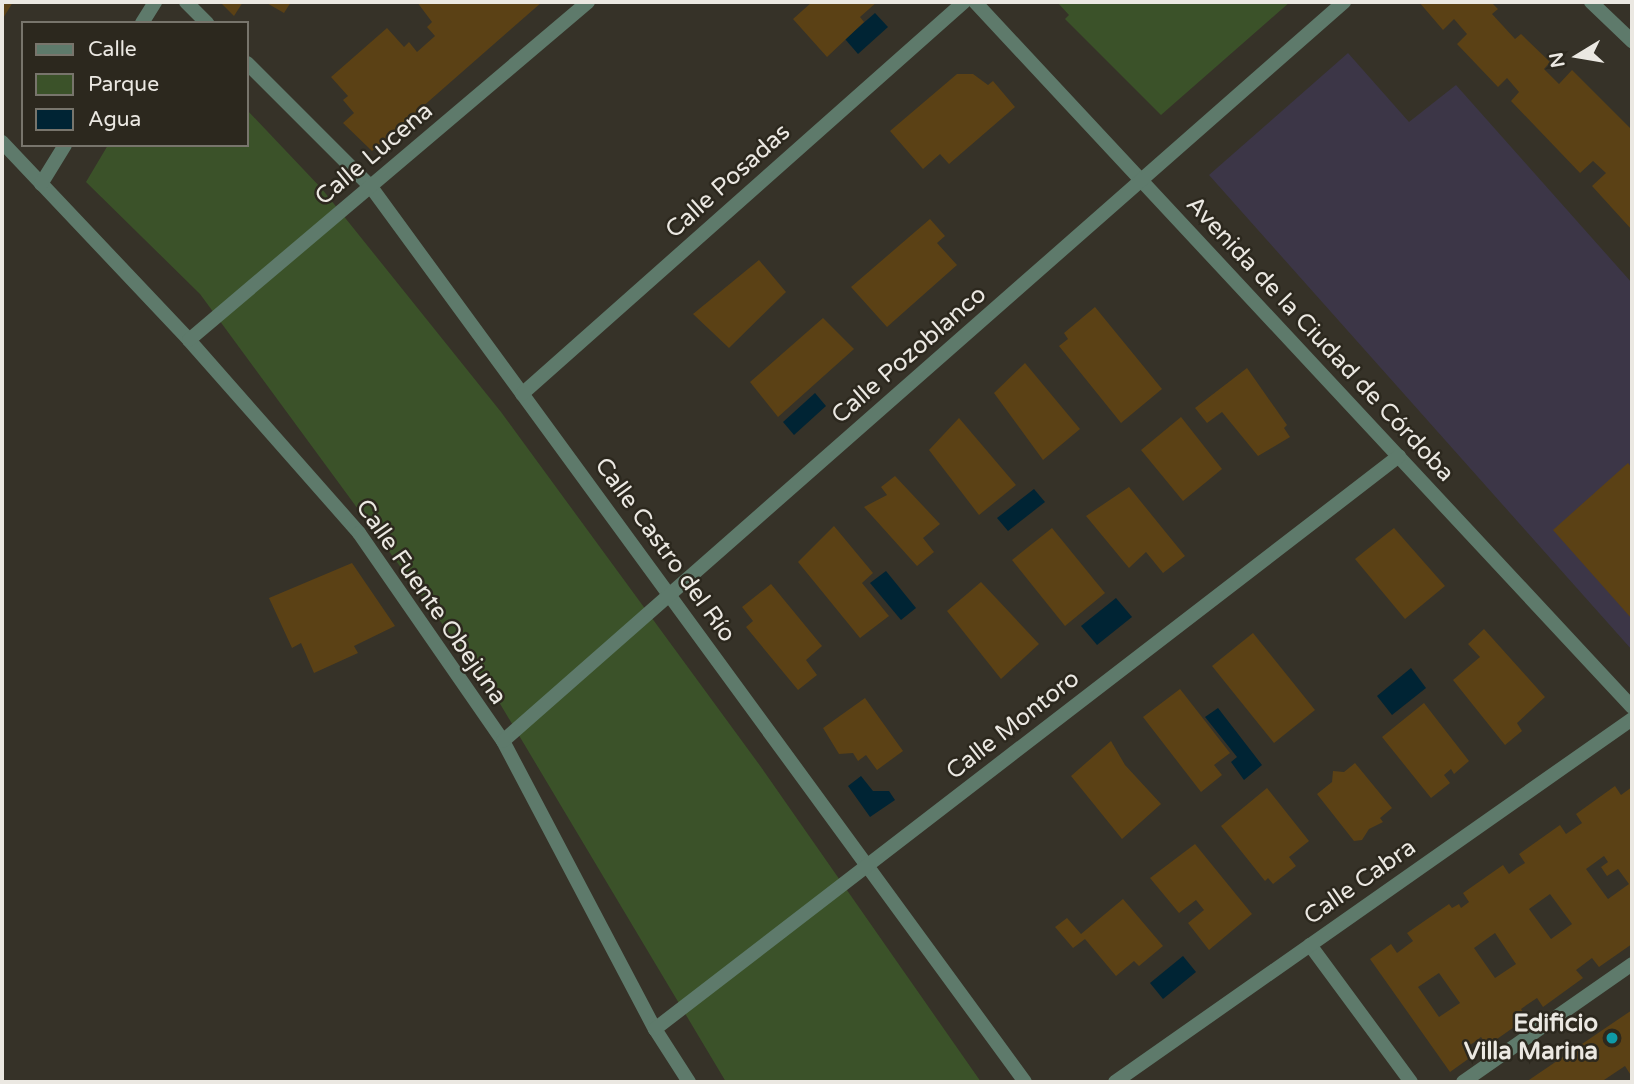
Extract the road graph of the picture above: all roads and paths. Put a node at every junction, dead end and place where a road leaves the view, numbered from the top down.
1 (155, 2) edge
2 (186, 2) edge
3 (588, 2) edge
4 (964, 2) edge
5 (975, 2) edge
6 (1344, 2) edge
7 (1591, 2) edge
8 (143, 21) edge
9 (205, 21) edge
10 (1632, 41) edge
11 (248, 64) edge
12 (2, 142) edge
13 (64, 147) edge
14 (1143, 181) junction
15 (41, 184) junction
16 (371, 187) junction
17 (188, 340) junction
18 (522, 394) junction
19 (1399, 456) junction
20 (669, 595) junction
21 (1632, 707) edge
22 (1632, 719) edge
23 (503, 741) junction
24 (867, 866) junction
25 (1310, 944) junction
26 (1632, 964) edge
27 (655, 1030) junction
28 (689, 1082) edge
29 (1025, 1082) edge
30 (1115, 1082) edge
31 (1411, 1082) edge
32 (1463, 1082) edge

1 - 8 street
2 - 9 street
3 - 16 street, Calle Lucena
4 - 18 street, Calle Posadas
5 - 14 street, Avenida de la Ciudad de Córdoba
6 - 14 street, Calle Pozoblanco
7 - 10 street
11 - 16 street, Calle Castro del Río
12 - 15 street, Calle Fuente Obejuna
13 - 15 street
14 - 19 street, Avenida de la Ciudad de Córdoba
14 - 20 street, Calle Pozoblanco
15 - 17 street, Calle Fuente Obejuna
16 - 17 street, Calle Lucena
16 - 18 street, Calle Castro del Río
17 - 23 street, Calle Fuente Obejuna
18 - 20 street, Calle Castro del Río
19 - 21 street, Avenida de la Ciudad de Córdoba
19 - 24 street, Calle Montoro
20 - 23 street, Calle Pozoblanco
20 - 24 street, Calle Castro del Río
22 - 25 street, Calle Cabra
23 - 27 street, Calle Fuente Obejuna
24 - 27 street, Calle Montoro
24 - 29 street, Calle Castro del Río
25 - 30 street, Calle Cabra
25 - 31 street
26 - 32 street
27 - 28 street, Calle Fuente Obejuna

